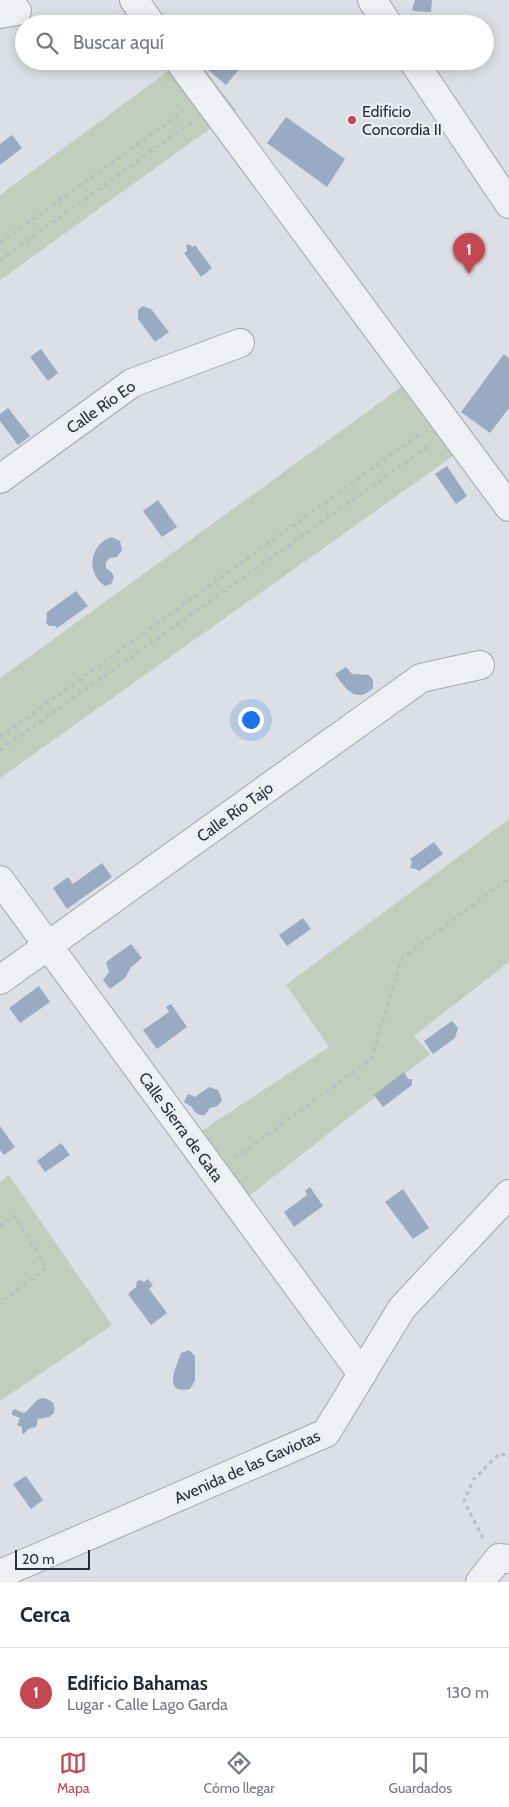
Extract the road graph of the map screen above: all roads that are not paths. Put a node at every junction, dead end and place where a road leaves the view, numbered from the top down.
1 (134, 0) edge
2 (372, 0) edge
3 (145, 15) edge
4 (382, 15) edge
5 (186, 70) edge
6 (419, 70) edge
7 (509, 204) edge
8 (240, 343) dead end
9 (0, 479) edge
10 (509, 507) edge
11 (480, 665) dead end
12 (0, 880) edge
13 (48, 946) junction
14 (0, 980) edge
15 (509, 1194) edge
16 (362, 1374) junction
17 (509, 1559) edge
18 (0, 1574) edge
19 (480, 1582) edge

1 - 3 street
2 - 4 street
5 - 10 street
6 - 7 street
8 - 9 street, Calle Río Eo
11 - 13 street, Calle Río Tajo
12 - 13 street, Calle Sierra de Gata
13 - 14 street, Calle Río Tajo
13 - 16 street, Calle Sierra de Gata
15 - 16 street, Avenida de las Gaviotas
16 - 18 street, Avenida de las Gaviotas
17 - 19 street

